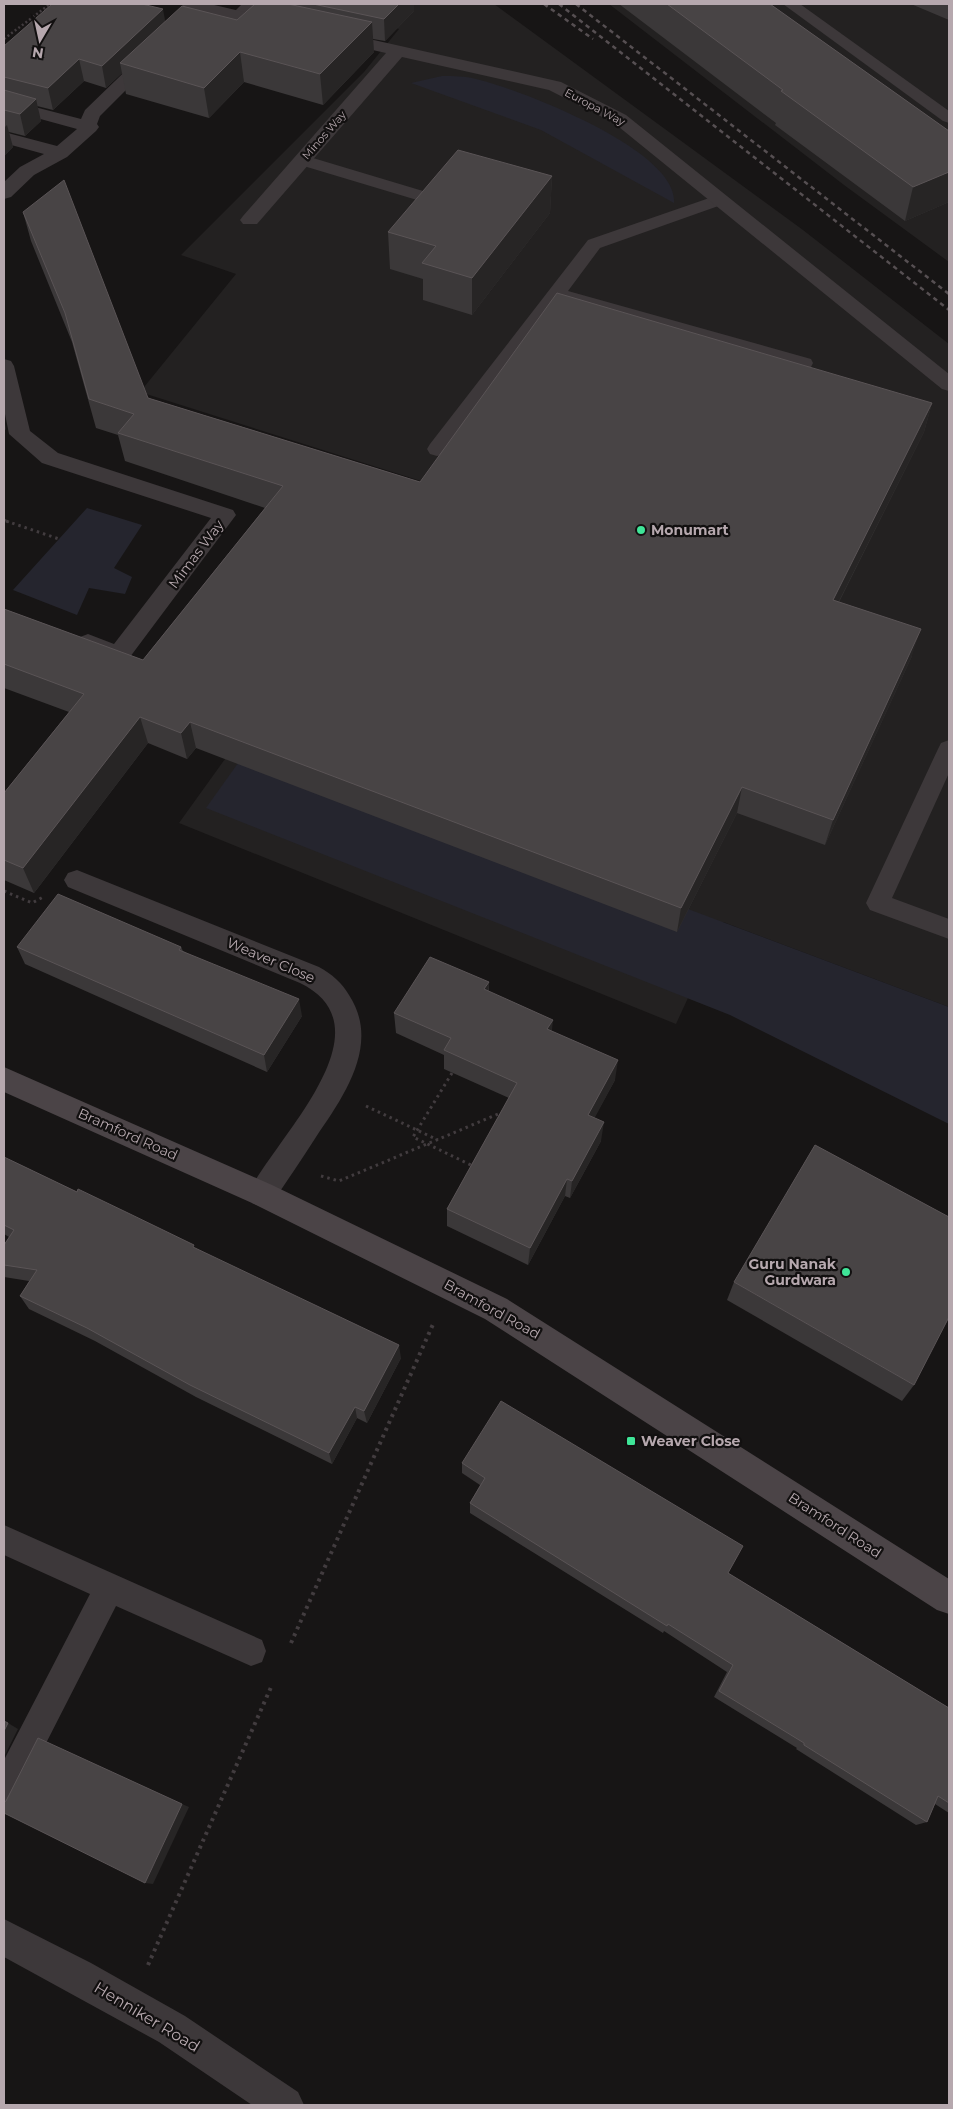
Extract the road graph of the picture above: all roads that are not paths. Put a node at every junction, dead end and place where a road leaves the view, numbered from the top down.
1 (790, 4) edge
2 (195, 10) edge
3 (243, 10) edge
4 (294, 28) edge
5 (322, 34) edge
6 (164, 43) edge
7 (398, 50) junction
8 (4, 104) edge
9 (949, 118) edge
10 (90, 127) junction
11 (4, 137) edge
12 (61, 153) junction
13 (303, 160) junction
14 (4, 193) edge
15 (417, 195) edge
16 (718, 200) junction
17 (250, 220) dead end
18 (556, 293) junction
19 (804, 363) edge
20 (4, 366) edge
21 (949, 384) edge
22 (437, 449) dead end
23 (66, 635) edge
24 (949, 749) edge
25 (77, 880) dead end
26 (949, 929) edge
27 (4, 1079) edge
28 (262, 1194) junction
29 (4, 1540) edge
30 (109, 1588) junction
31 (949, 1598) edge
32 (251, 1651) dead end
33 (4, 1793) edge
34 (4, 1937) edge
35 (285, 2105) edge

1 - 9 lane
2 - 3 street
3 - 4 street
5 - 7 street, Europa Way
6 - 10 street
7 - 13 street, Minos Way
7 - 16 street, Europa Way
8 - 10 street
10 - 12 street
11 - 12 street
12 - 14 street
13 - 15 lane
13 - 17 street, Minos Way
16 - 18 lane
16 - 21 street, Europa Way
18 - 19 lane
18 - 22 lane
20 - 23 street, Mimas Way
24 - 26 lane
25 - 28 street, Weaver Close
27 - 28 main road, Bramford Road
28 - 31 main road, Bramford Road
29 - 30 lane
30 - 32 lane
30 - 33 lane
34 - 35 street, Henniker Road

